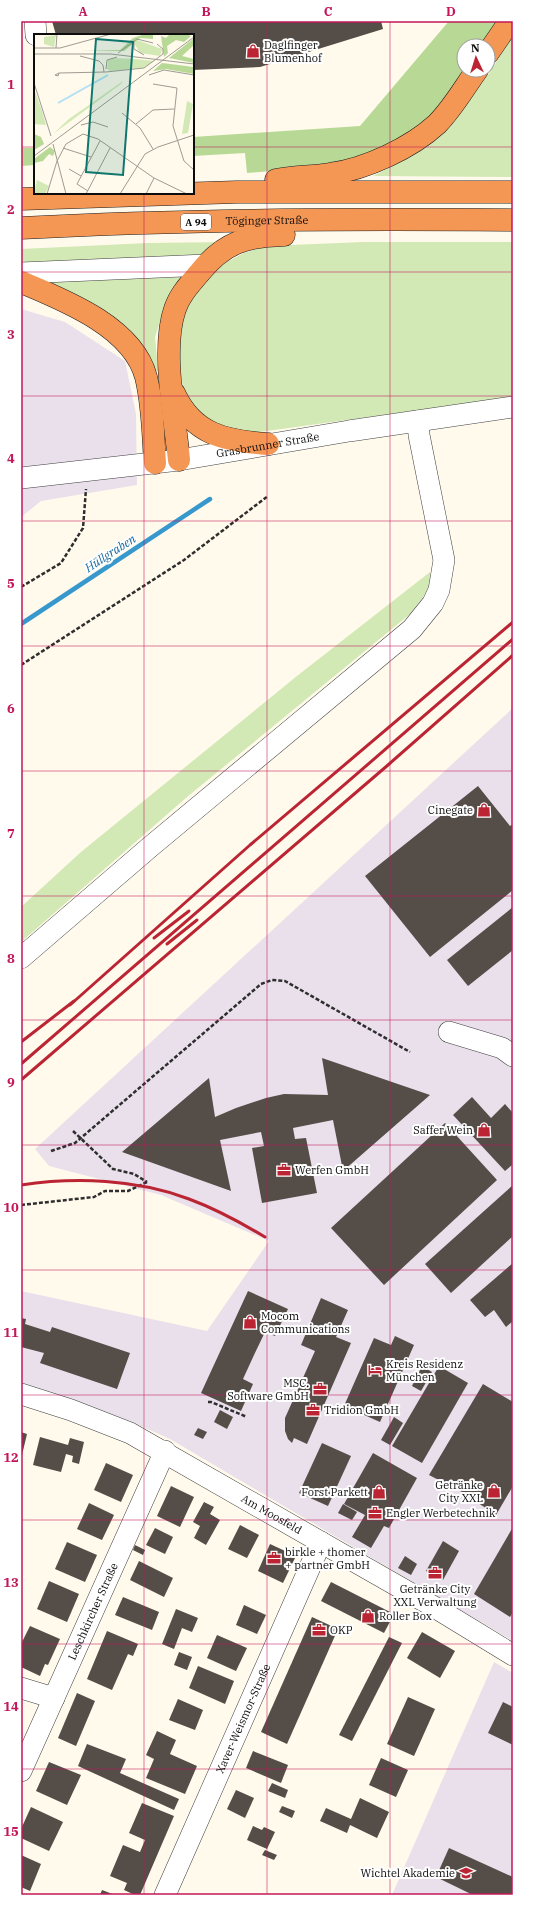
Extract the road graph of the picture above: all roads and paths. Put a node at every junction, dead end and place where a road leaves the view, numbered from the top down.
1 (35, 21) edge
2 (510, 21) edge
3 (36, 34) edge
4 (496, 41) edge
5 (471, 78) edge
6 (237, 192) junction
7 (513, 192) edge
8 (194, 193) edge
9 (165, 194) edge
10 (21, 198) edge
11 (372, 219) junction
12 (513, 220) edge
13 (21, 228) edge
14 (206, 265) junction
15 (21, 273) edge
16 (21, 282) edge
17 (171, 386) junction
18 (513, 407) edge
19 (418, 421) junction
20 (268, 444) junction
21 (179, 460) junction
22 (155, 463) junction
23 (21, 478) edge
24 (86, 489) dead end
25 (268, 496) dead end
26 (21, 586) edge
27 (21, 665) edge
28 (21, 958) edge
29 (449, 1032) dead end
30 (410, 1052) dead end
31 (513, 1056) edge
32 (73, 1131) dead end
33 (81, 1138) junction
34 (51, 1151) dead end
35 (21, 1205) edge
36 (21, 1394) edge
37 (208, 1402) dead end
38 (247, 1417) dead end
39 (165, 1451) junction
40 (321, 1542) junction
41 (513, 1655) edge
42 (21, 1688) edge
43 (54, 1698) junction
44 (21, 1771) edge
45 (165, 1895) edge

1 - 3 street
2 - 4 highway
5 - 6 highway
6 - 7 highway
6 - 8 highway
9 - 10 highway
11 - 12 highway, Töginger Straße / A 94
11 - 13 highway, Töginger Straße / A 94
11 - 14 highway
14 - 15 street
14 - 17 highway
16 - 22 highway
17 - 20 highway
17 - 21 highway
18 - 19 street, Grasbrunner Straße
19 - 20 street, Grasbrunner Straße
19 - 28 street
20 - 21 street, Grasbrunner Straße
21 - 22 street, Grasbrunner Straße
22 - 23 street, Grasbrunner Straße
24 - 26 path
25 - 27 path
29 - 31 street
30 - 33 path
32 - 33 path
33 - 34 path
33 - 35 path
36 - 39 street, Am Moosfeld
37 - 38 path
39 - 40 street, Am Moosfeld
39 - 43 street, Leschkircher Straße
40 - 41 street, Am Moosfeld
40 - 45 street, Xaver-Weismor-Straße
42 - 43 street
43 - 44 street, Leschkircher Straße

